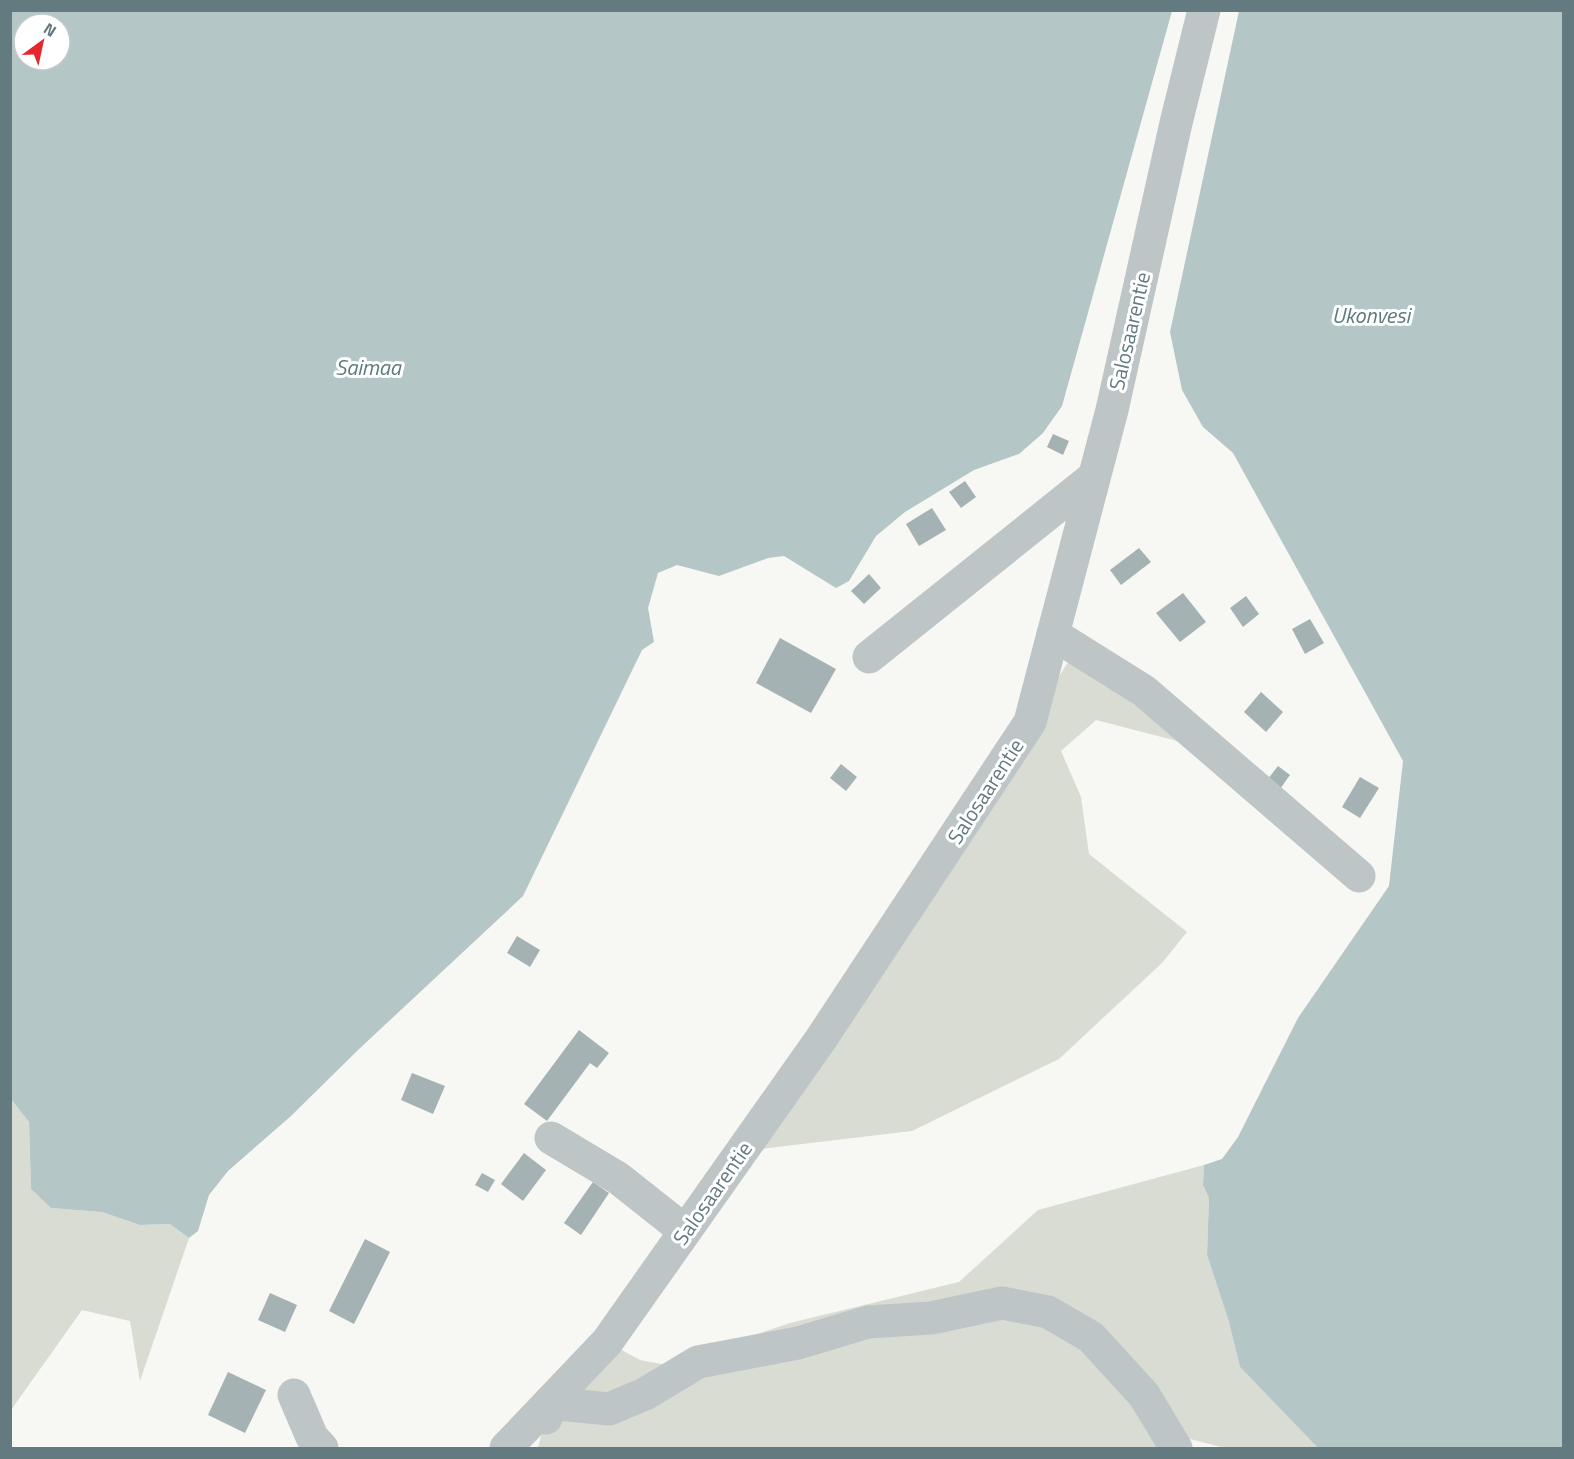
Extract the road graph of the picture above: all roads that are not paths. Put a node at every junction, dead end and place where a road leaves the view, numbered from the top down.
1 (1204, 10) edge
2 (1094, 477) junction
3 (1053, 634) junction
4 (869, 657) dead end
5 (1359, 876) dead end
6 (551, 1138) dead end
7 (685, 1231) junction
8 (294, 1395) dead end
9 (549, 1403) junction
10 (322, 1449) edge
11 (506, 1449) edge
12 (538, 1449) edge
13 (1176, 1449) edge

1 - 2 street, Salosaarentie
2 - 3 street, Salosaarentie
2 - 4 street
3 - 5 street
3 - 7 street, Salosaarentie
6 - 7 street
7 - 9 street, Salosaarentie
8 - 10 street
9 - 11 street, Salosaarentie
9 - 12 street
9 - 13 street

